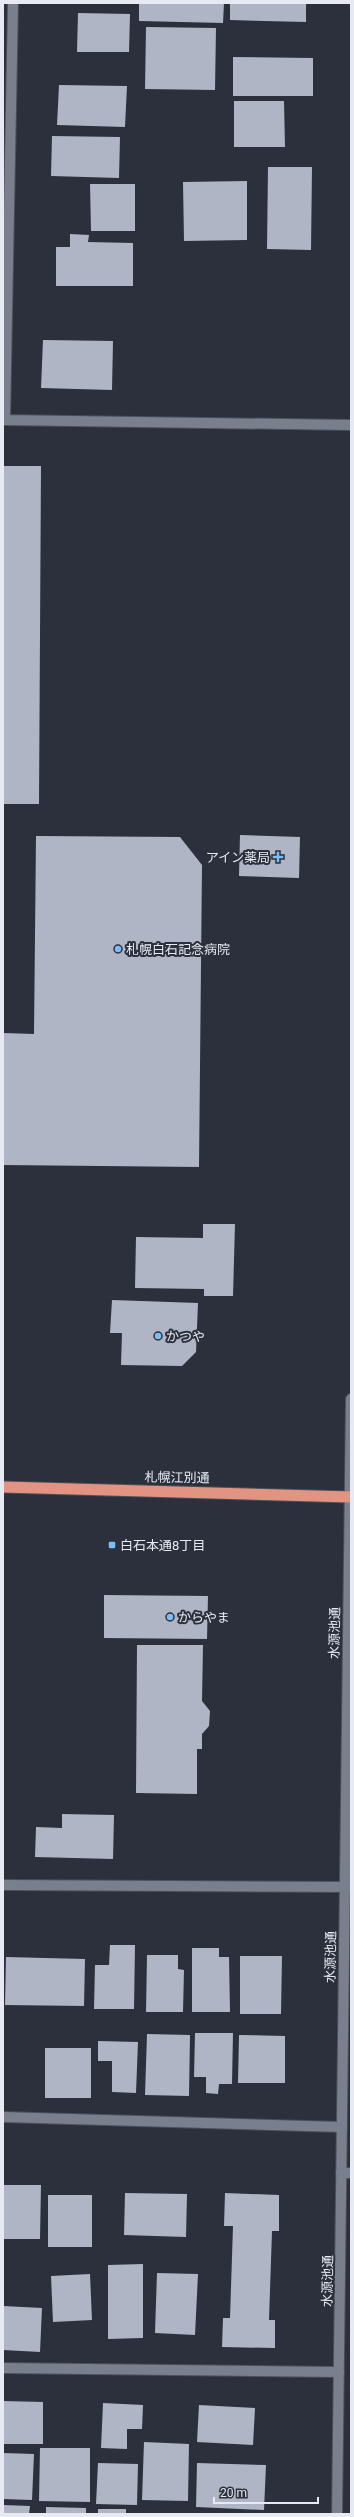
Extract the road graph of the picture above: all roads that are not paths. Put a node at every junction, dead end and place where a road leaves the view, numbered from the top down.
1 (13, 3) edge
2 (4, 420) edge
3 (351, 425) edge
4 (351, 1400) edge
5 (3, 1487) edge
6 (350, 1496) edge
7 (3, 1885) edge
8 (348, 1887) edge
9 (3, 2117) edge
10 (342, 2127) junction
11 (346, 2173) edge
12 (3, 2368) edge
13 (339, 2372) junction
14 (337, 2514) edge

1 - 2 street
2 - 3 street
4 - 6 street, 水源池通
5 - 6 highway, 札幌江別通
6 - 8 street, 水源池通
7 - 8 street
8 - 10 street, 水源池通
9 - 10 street
10 - 11 street, 水源池通
11 - 13 street, 水源池通
12 - 13 street
13 - 14 street, 水源池通

